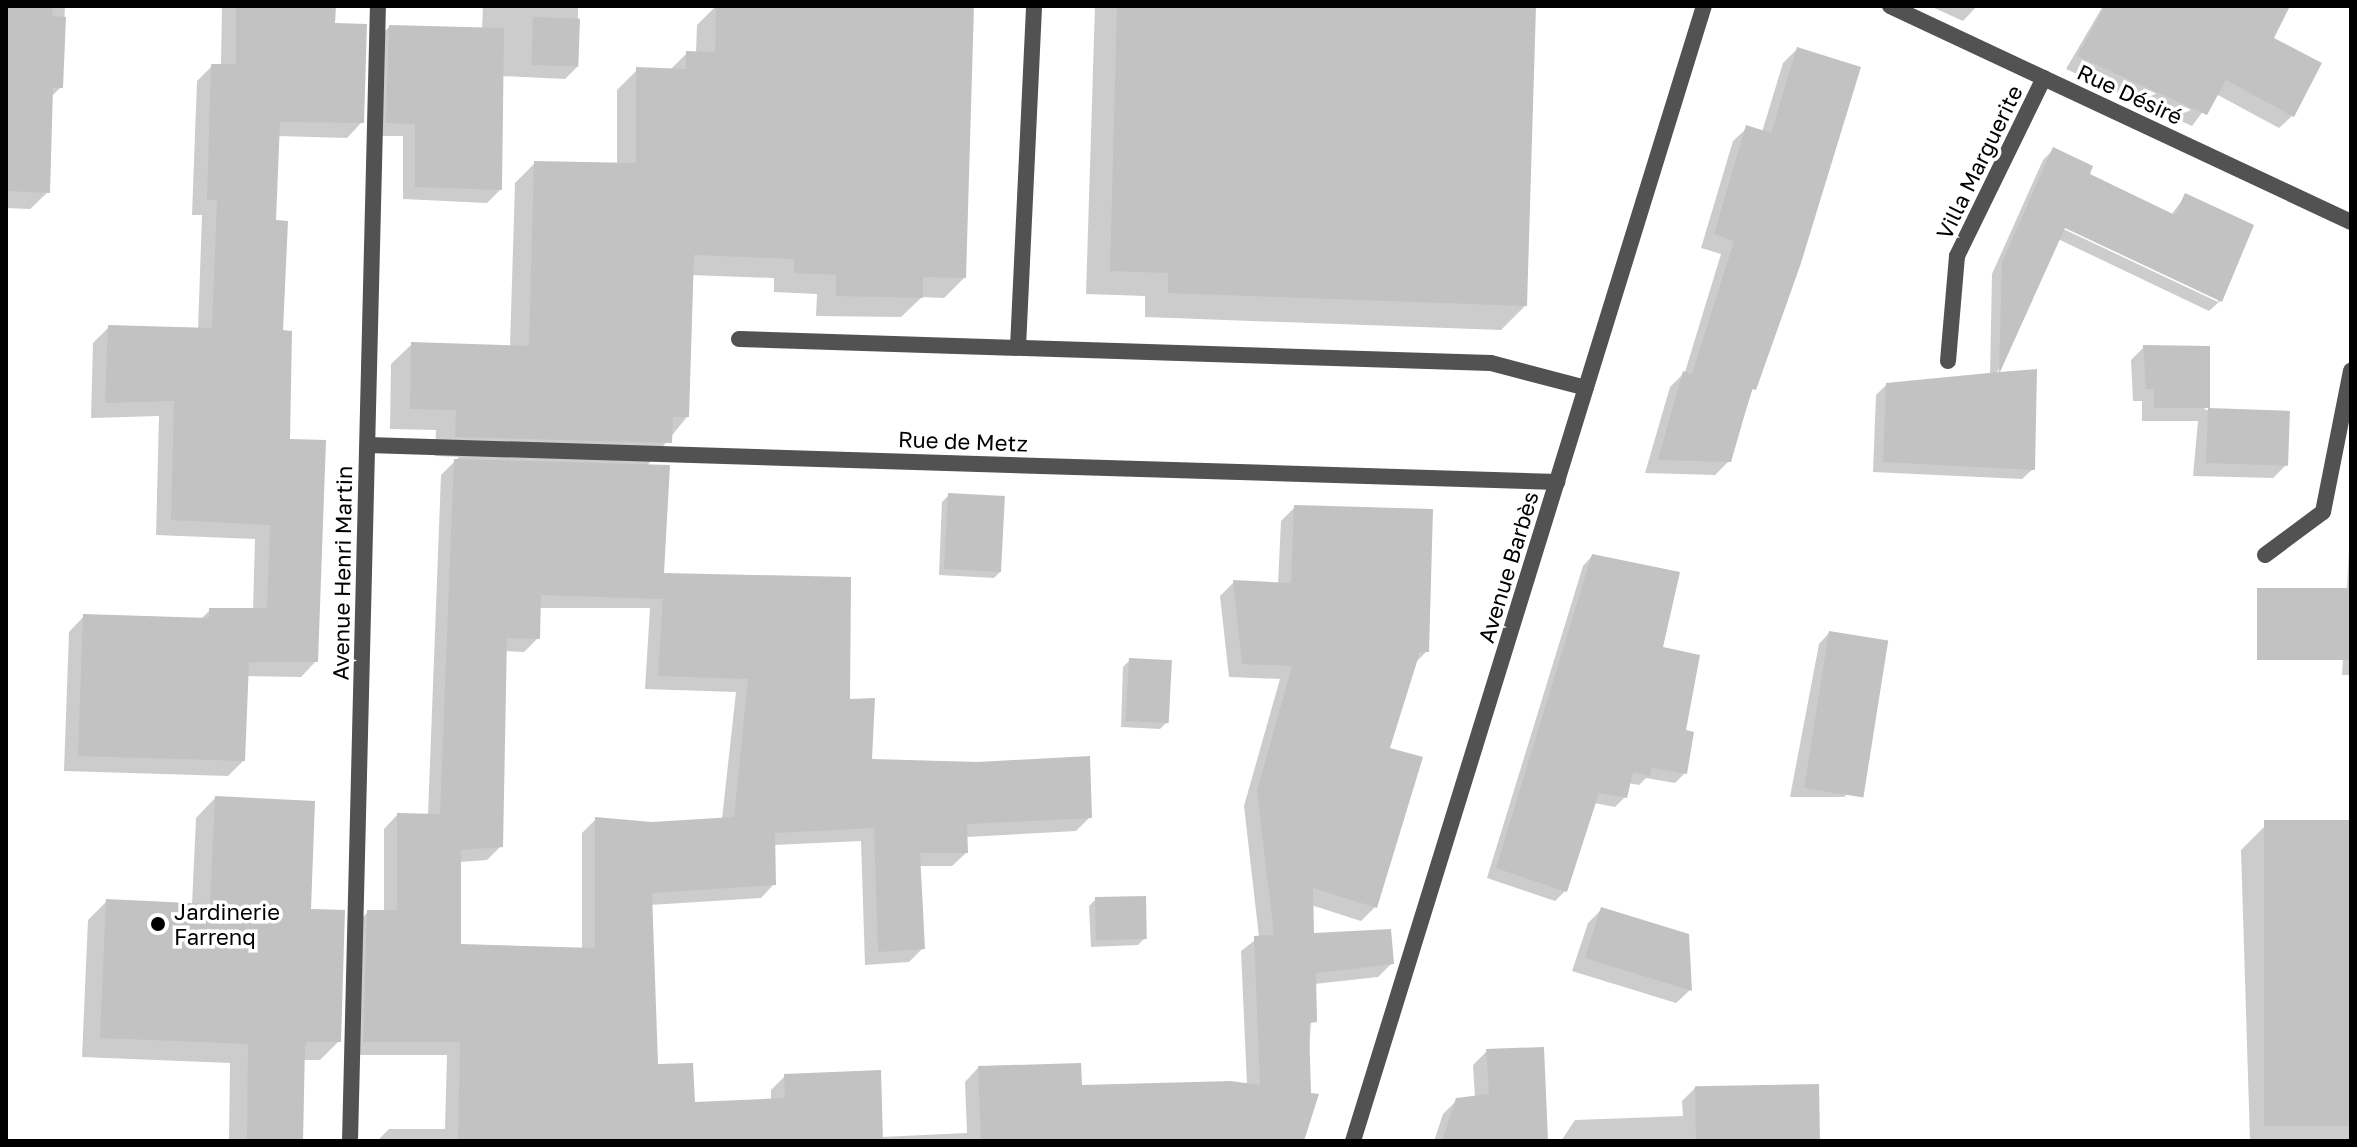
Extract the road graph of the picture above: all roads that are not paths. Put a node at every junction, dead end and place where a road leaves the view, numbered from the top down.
1 (378, 6) edge
2 (1034, 6) edge
3 (1704, 6) edge
4 (1890, 6) edge
5 (2044, 78) junction
6 (2351, 222) edge
7 (739, 339) dead end
8 (1018, 347) junction
9 (1948, 361) dead end
10 (2351, 371) edge
11 (1586, 388) junction
12 (368, 445) junction
13 (1557, 482) junction
14 (2265, 555) dead end
15 (350, 1141) edge
16 (1353, 1141) edge

1 - 12 street, Avenue Henri Martin
2 - 8 street
3 - 11 street, Avenue Barbès
4 - 5 street, Rue Désiré
5 - 6 street, Rue Désiré
5 - 9 street, Villa Marguerite
7 - 8 street
8 - 11 street
10 - 14 street
11 - 13 street, Avenue Barbès
12 - 13 street, Rue de Metz
12 - 15 street, Avenue Henri Martin
13 - 16 street, Avenue Barbès

